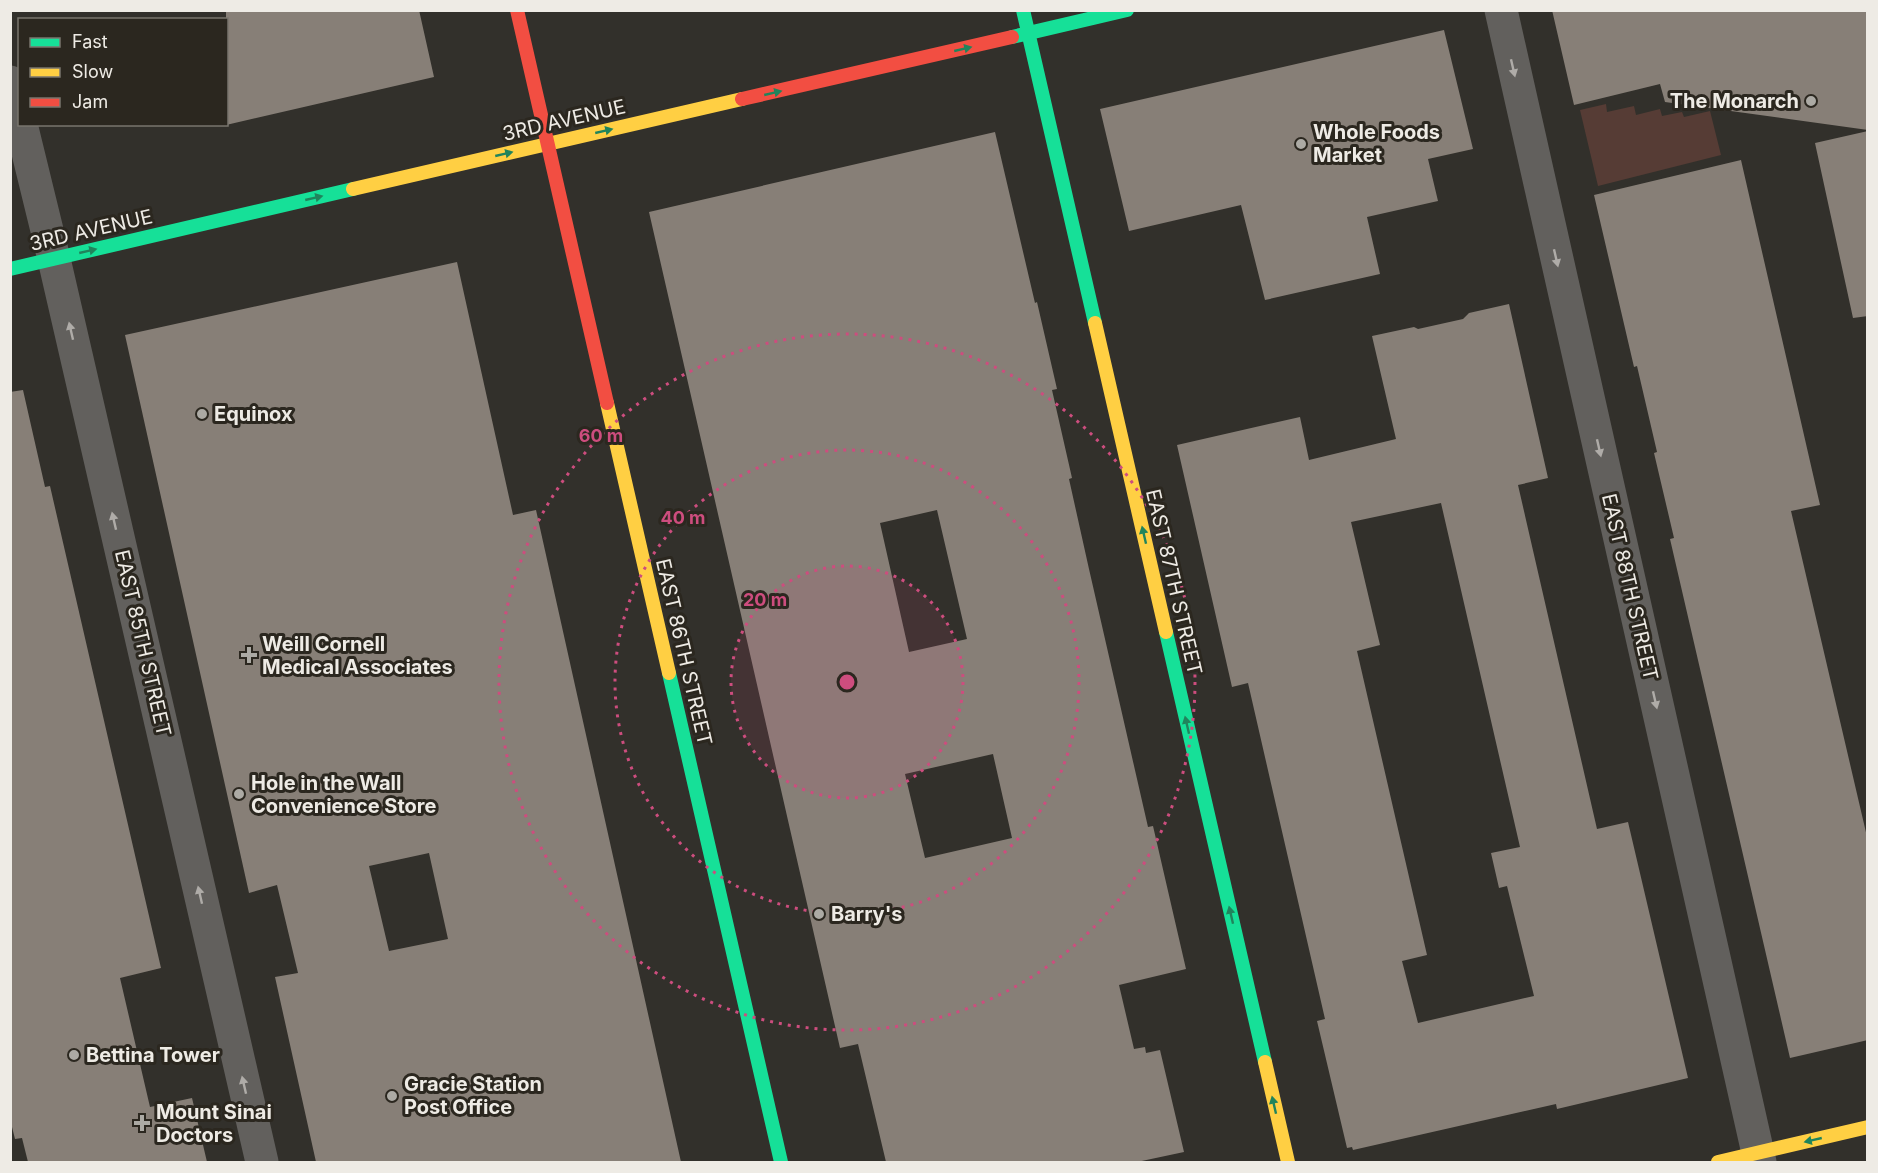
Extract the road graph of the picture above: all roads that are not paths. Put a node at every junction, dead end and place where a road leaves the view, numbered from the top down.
1 (517, 10) edge
2 (1023, 10) edge
3 (1127, 10) edge
4 (1500, 10) edge
5 (1028, 33) junction
6 (10, 82) edge
7 (18, 110) edge
8 (21, 126) edge
9 (547, 144) junction
10 (54, 259) junction
11 (10, 268) edge
12 (1868, 1127) edge
13 (1759, 1158) edge
14 (262, 1162) edge
15 (781, 1162) edge
16 (1288, 1162) edge
17 (1718, 1162) edge

1 - 9 main road, EAST 86TH STREET
2 - 5 main road, EAST 87TH STREET
3 - 5 main road, 3RD AVENUE
4 -> 13 street, EAST 88TH STREET
9 -> 5 main road, 3RD AVENUE
16 -> 5 main road, EAST 87TH STREET
6 - 7 street
8 - 10 street, EAST 85TH STREET
10 -> 9 main road, 3RD AVENUE
9 - 15 main road, EAST 86TH STREET
10 - 11 main road, 3RD AVENUE
14 -> 10 street, EAST 85TH STREET
12 -> 13 main road
13 - 17 main road

